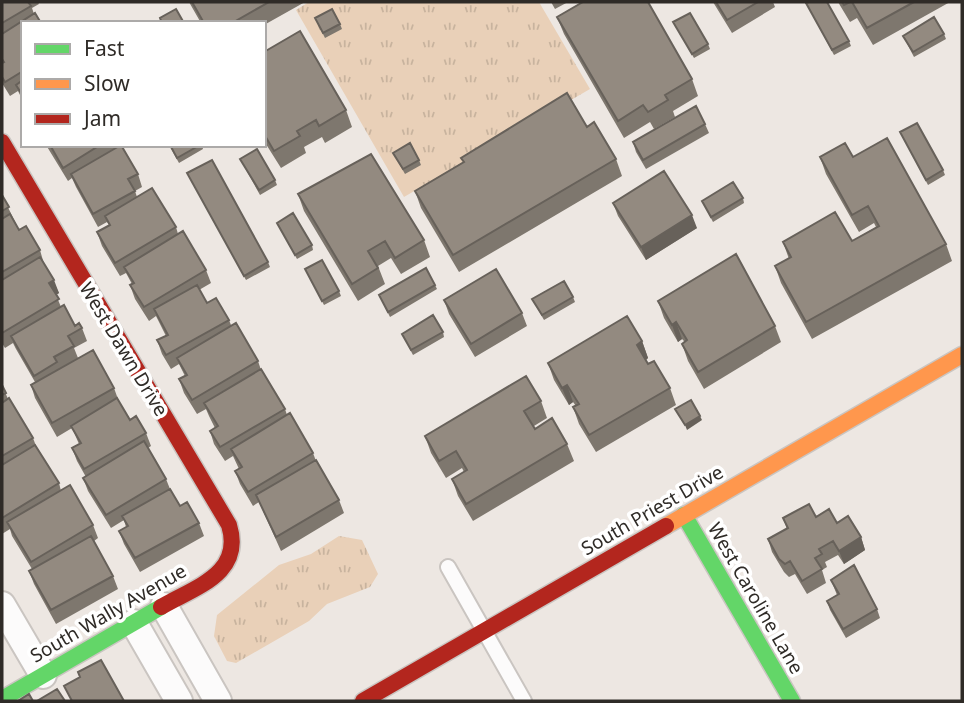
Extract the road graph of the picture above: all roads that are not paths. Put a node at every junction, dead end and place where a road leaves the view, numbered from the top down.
1 (2, 142) edge
2 (962, 355) edge
3 (684, 515) junction
4 (232, 559) joint
5 (448, 568) dead end
6 (2, 605) edge
7 (164, 606) junction
8 (134, 623) junction
9 (485, 630) junction
10 (193, 658) junction
11 (43, 675) junction
12 (164, 675) junction
13 (2, 699) edge
14 (179, 701) edge
15 (218, 701) edge
16 (363, 701) edge
17 (524, 701) edge
18 (792, 701) edge

1 - 4 street, West Dawn Drive
2 - 3 street, South Priest Drive
3 - 9 street, South Priest Drive
3 - 18 street, West Caroline Lane
4 - 7 street, South Wally Avenue
5 - 9 lane
6 - 11 street
7 - 8 street, South Wally Avenue
7 - 10 street
8 - 11 street, South Wally Avenue
8 - 12 street
9 - 16 street, South Priest Drive
9 - 17 lane
10 - 12 street
10 - 15 street
11 - 13 street, South Wally Avenue
12 - 14 street

